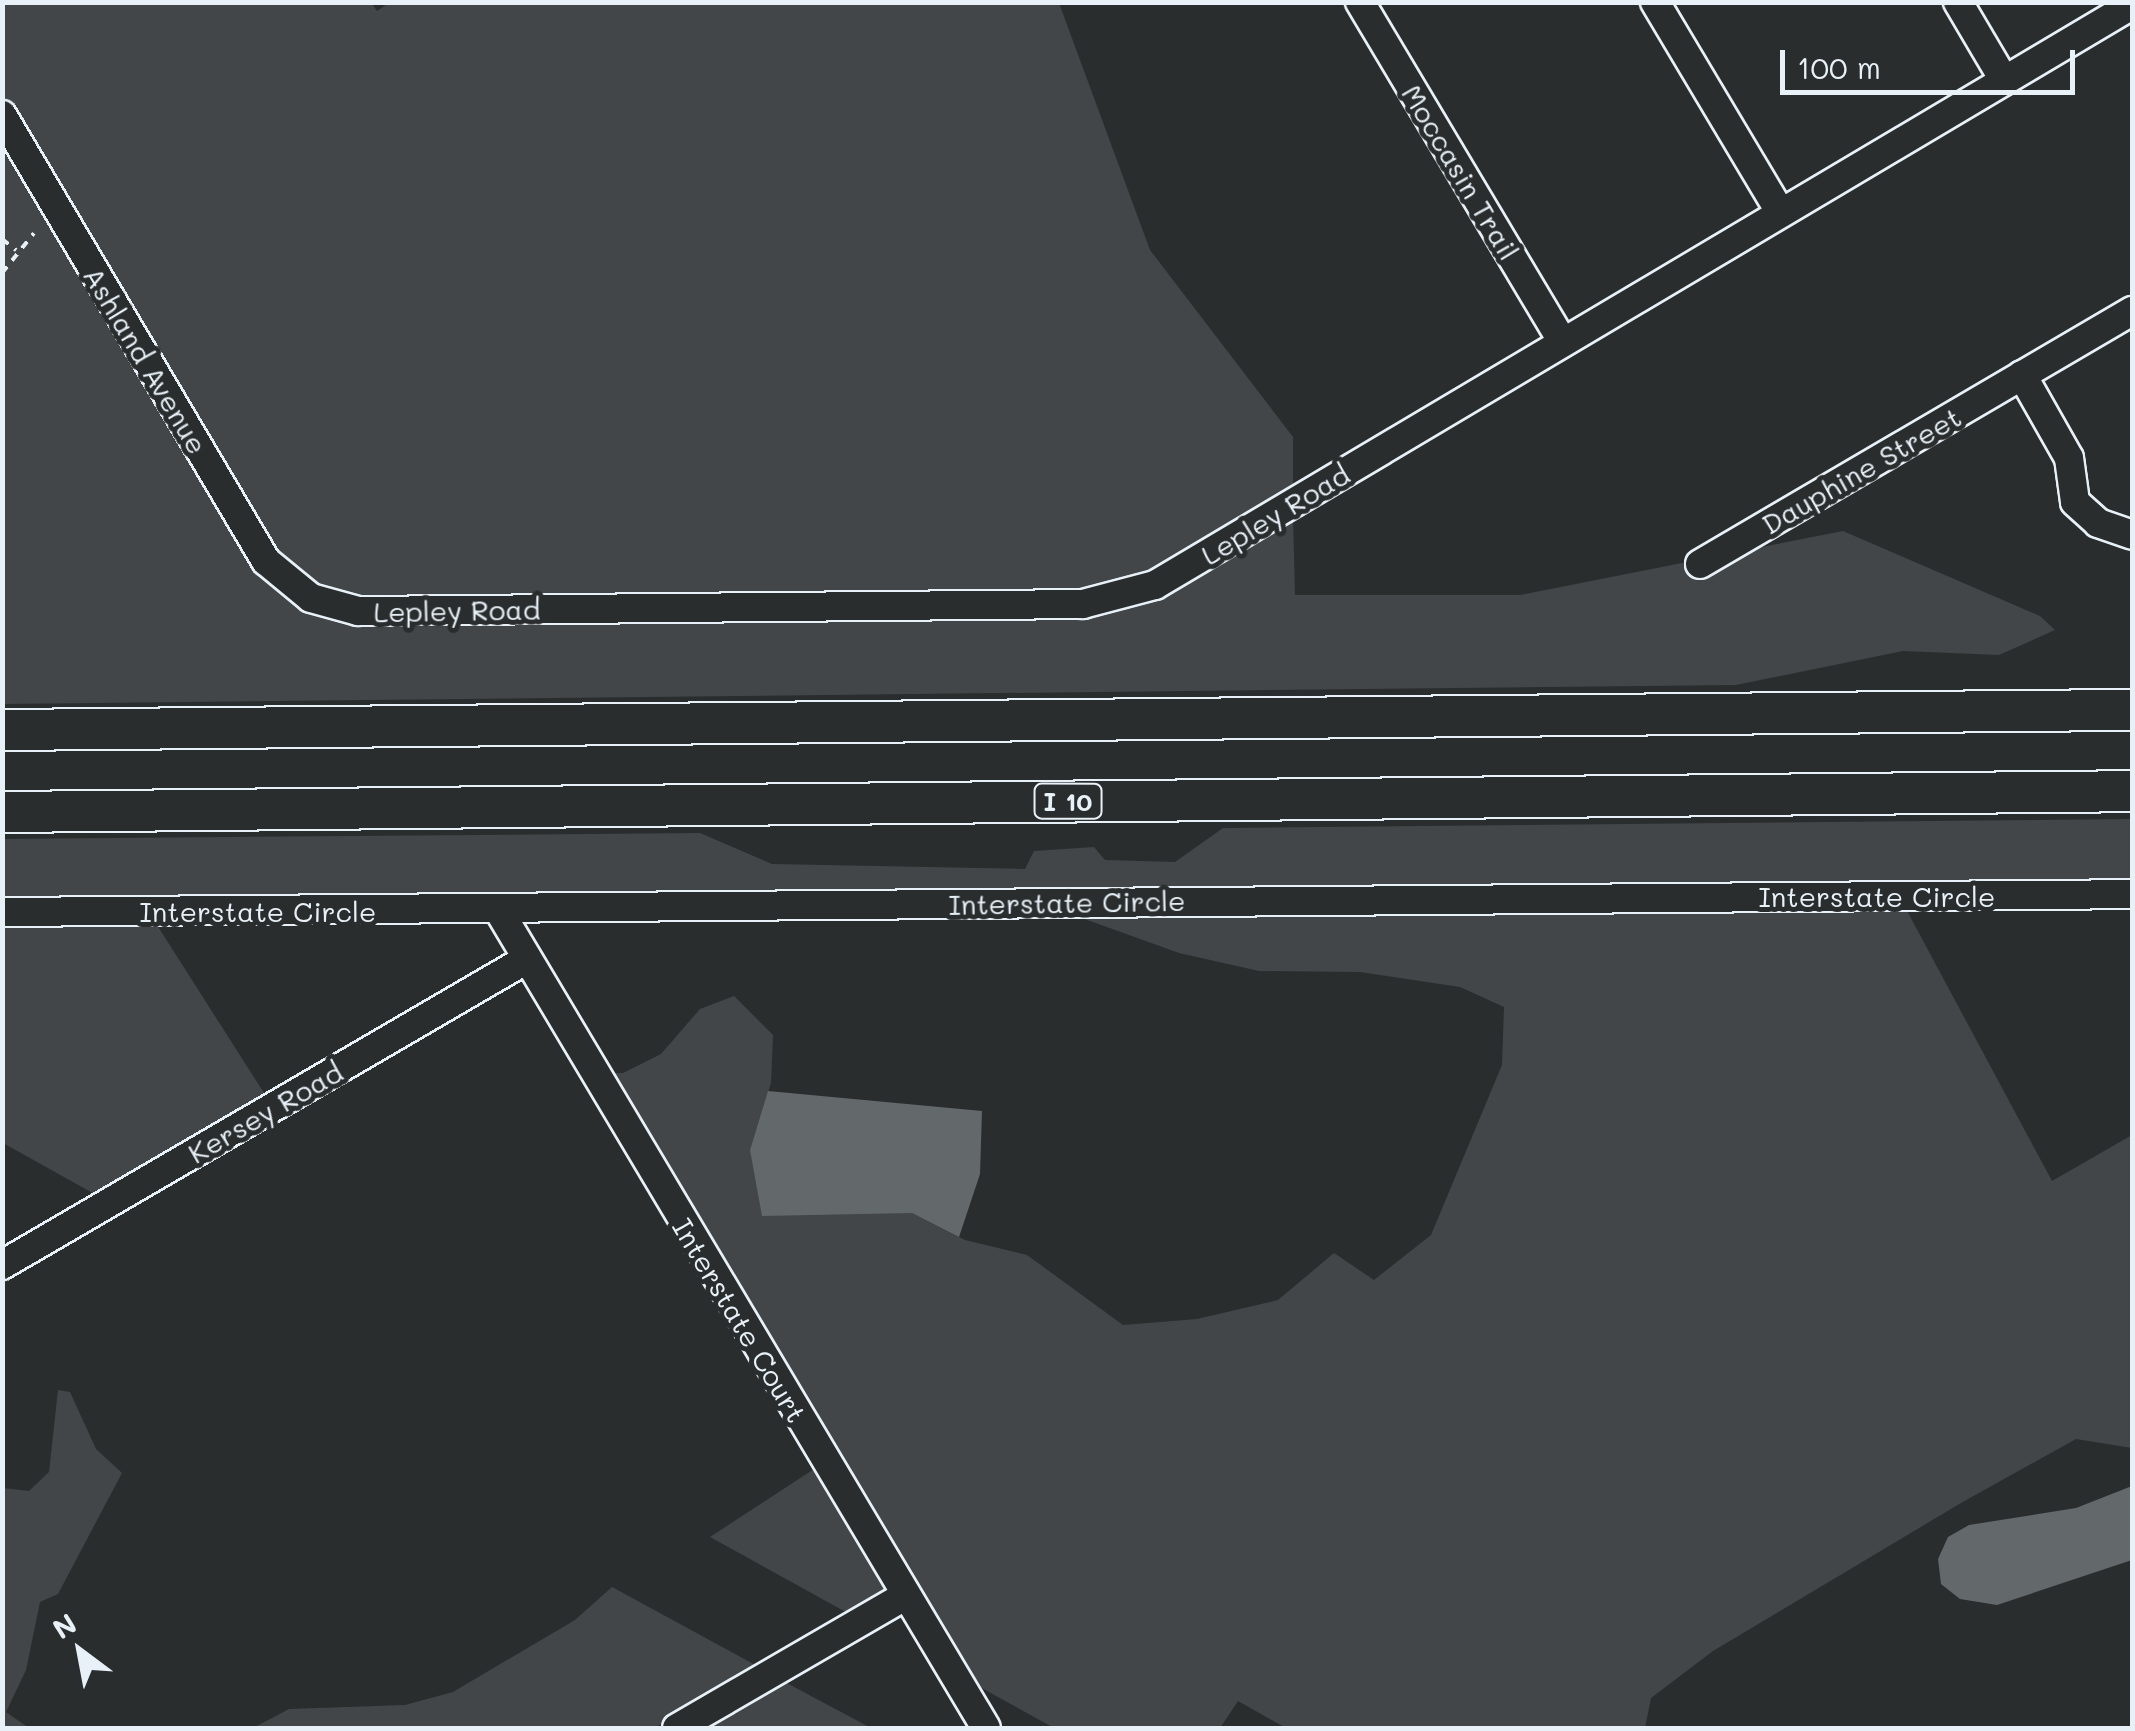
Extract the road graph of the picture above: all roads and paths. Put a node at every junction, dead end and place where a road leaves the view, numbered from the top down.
1 (1360, 2) edge
2 (1656, 2) edge
3 (1958, 2) edge
4 (2132, 5) edge
5 (2004, 80) junction
6 (2, 115) edge
7 (1780, 212) junction
8 (34, 233) dead end
9 (2, 239) edge
10 (16, 250) junction
11 (2, 272) edge
12 (2132, 311) edge
13 (1562, 342) junction
14 (2022, 375) junction
15 (2132, 535) edge
16 (1700, 564) dead end
17 (303, 593) joint
18 (2132, 710) edge
19 (2, 730) edge
20 (2132, 791) edge
21 (2, 812) edge
22 (2132, 894) edge
23 (498, 908) junction
24 (2, 912) edge
25 (527, 959) junction
26 (2, 1265) edge
27 (906, 1596) junction
28 (677, 1728) edge
29 (986, 1728) edge

1 - 13 street, Moccasin Trail
2 - 7 street
3 - 5 street
4 - 5 street, Lepley Road
5 - 7 street, Lepley Road
6 - 17 street, Ashland Avenue
7 - 13 street, Lepley Road
8 - 10 path
9 - 10 path
10 - 11 path
12 - 14 street, Dauphine Street
13 - 17 street, Lepley Road
14 - 15 street
14 - 16 street, Dauphine Street
18 - 19 highway
20 - 21 highway, I 10
22 - 23 street, Interstate Circle
23 - 24 street, Interstate Circle
23 - 25 street, Interstate Court
25 - 26 street, Kersey Road
25 - 27 street, Interstate Court
27 - 28 street
27 - 29 street, Interstate Court

